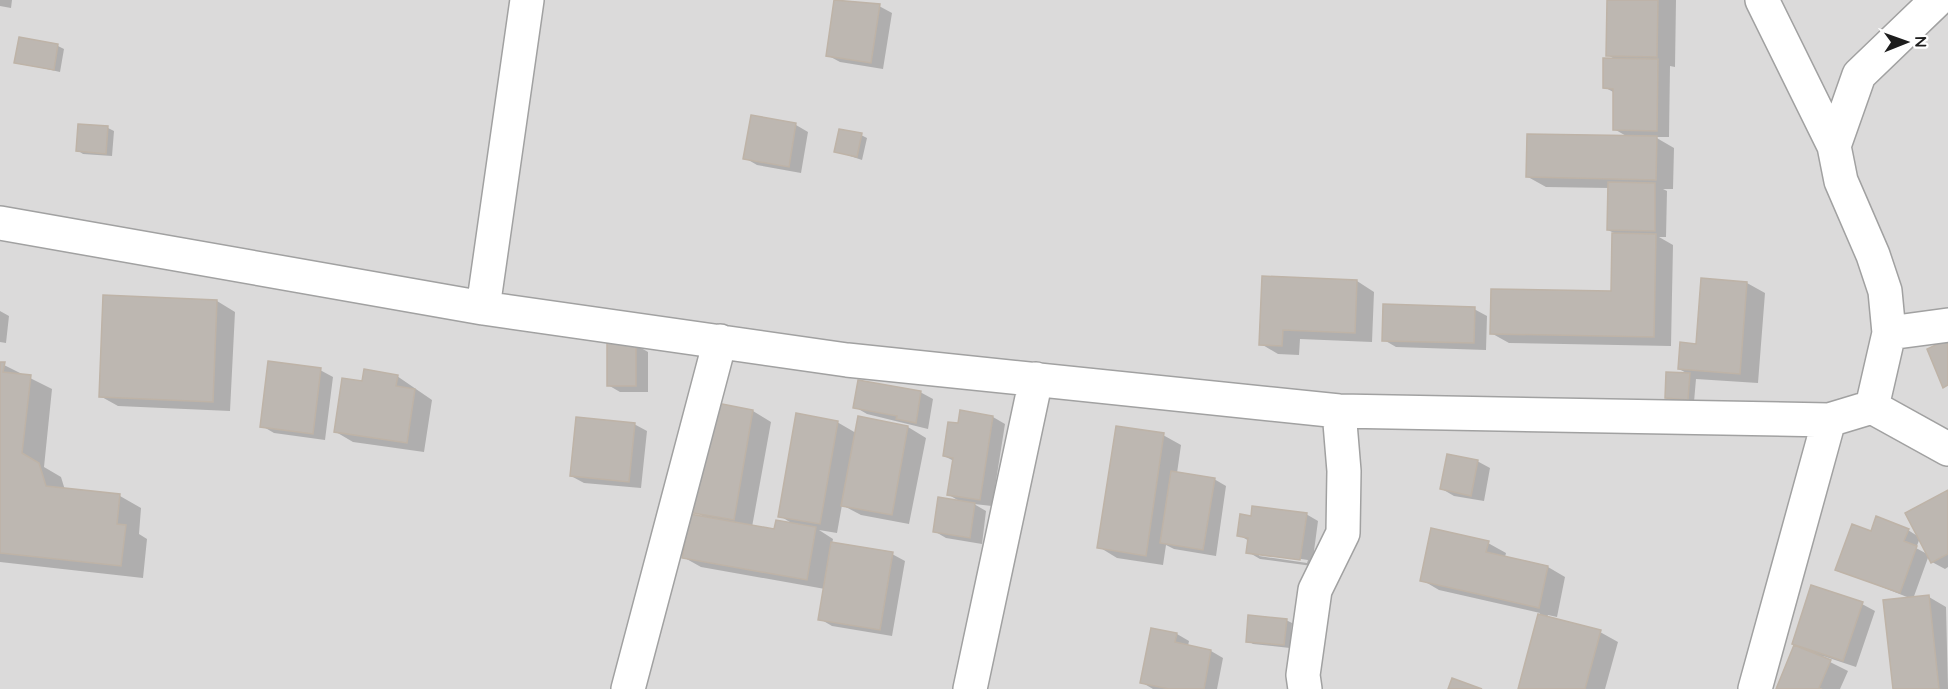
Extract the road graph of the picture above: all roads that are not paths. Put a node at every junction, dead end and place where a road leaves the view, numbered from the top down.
1 (526, 0) edge
2 (1762, 0) edge
3 (1938, 0) edge
4 (1834, 146) junction
5 (0, 222) edge
6 (483, 308) junction
7 (1948, 325) edge
8 (1889, 333) junction
9 (720, 342) junction
10 (1036, 378) junction
11 (1872, 407) junction
12 (1338, 411) junction
13 (1829, 420) junction
14 (1948, 450) edge
15 (628, 689) edge
16 (970, 689) edge
17 (1305, 689) edge
18 (1755, 689) edge

1 - 6 street
2 - 4 street
3 - 4 street
4 - 8 street
5 - 6 street
6 - 9 street
7 - 8 street
8 - 11 street
9 - 10 street
9 - 15 street
10 - 12 street
10 - 16 street
11 - 13 street
11 - 14 street
12 - 13 street
12 - 17 street
13 - 18 street

